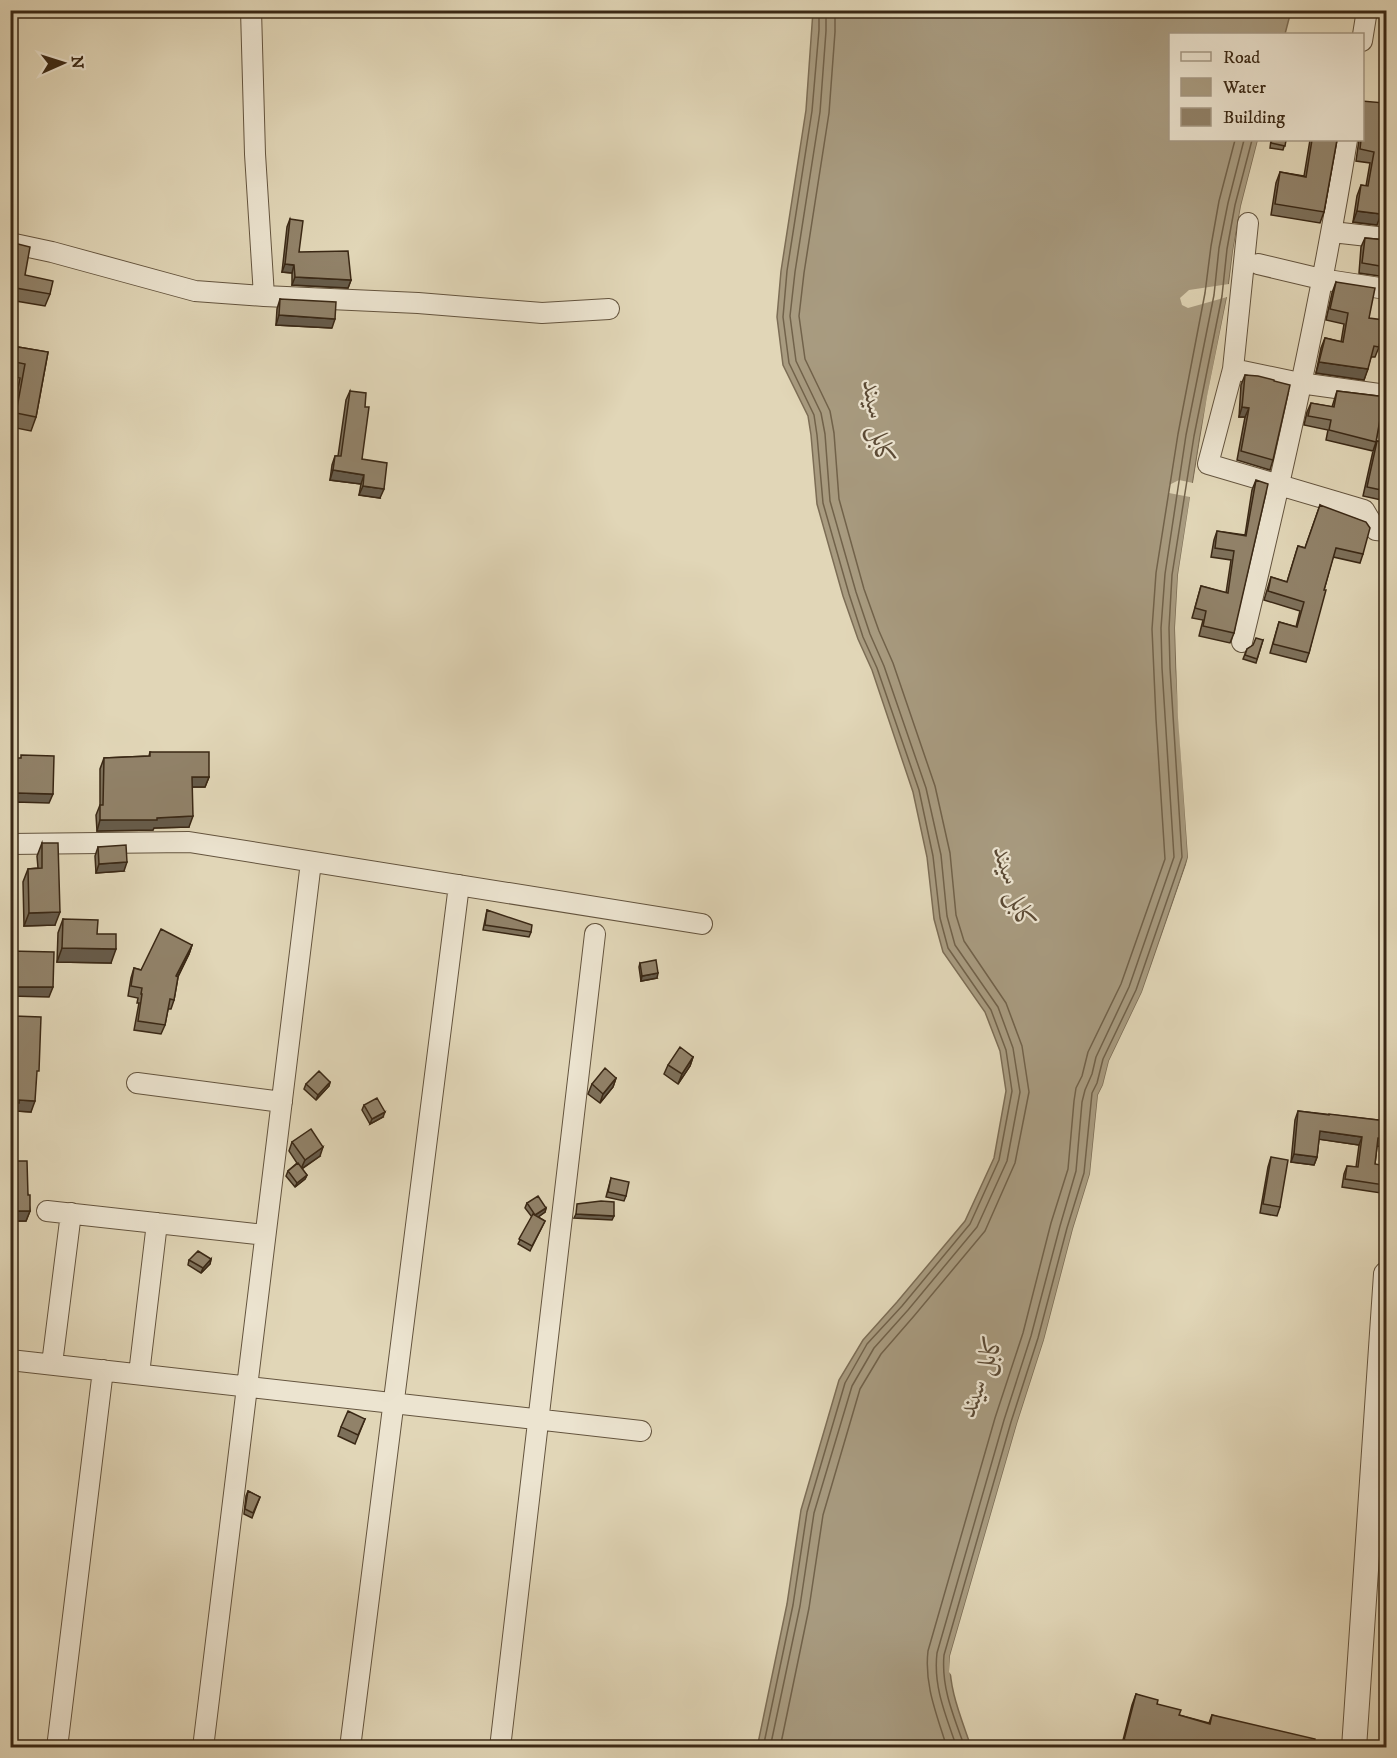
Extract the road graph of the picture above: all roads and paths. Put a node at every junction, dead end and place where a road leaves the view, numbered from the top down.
1 (250, 10) edge
2 (1367, 10) edge
3 (1363, 33) edge
4 (1347, 141) edge
5 (1248, 223) dead end
6 (1332, 232) junction
7 (1386, 238) edge
8 (10, 243) edge
9 (1258, 264) dead end
10 (1321, 279) junction
11 (1386, 289) edge
12 (264, 296) junction
13 (609, 309) dead end
14 (1233, 369) junction
15 (1300, 383) junction
16 (1386, 395) edge
17 (1280, 486) junction
18 (1386, 531) edge
19 (1242, 642) dead end
20 (10, 844) edge
21 (311, 862) junction
22 (459, 885) junction
23 (702, 924) dead end
24 (595, 934) dead end
25 (137, 1083) dead end
26 (282, 1102) junction
27 (47, 1210) dead end
28 (71, 1213) junction
29 (158, 1223) junction
30 (265, 1235) junction
31 (1386, 1274) edge
32 (10, 1360) edge
33 (52, 1364) junction
34 (103, 1370) junction
35 (139, 1374) junction
36 (247, 1386) junction
37 (393, 1403) junction
38 (538, 1419) junction
39 (641, 1431) dead end
40 (57, 1748) edge
41 (203, 1748) edge
42 (350, 1748) edge
43 (500, 1748) edge
44 (1354, 1748) edge

1 - 12 street
2 - 3 street
4 - 6 street
5 - 14 street
6 - 7 street
6 - 10 street
8 - 12 street
9 - 10 street
10 - 11 street
10 - 15 street
12 - 13 street
14 - 15 street
14 - 17 street
15 - 16 street
15 - 17 street
17 - 18 street
17 - 19 street
20 - 21 street
21 - 22 street
21 - 26 street
22 - 23 street
22 - 37 street
24 - 38 street
25 - 26 street
26 - 30 street
27 - 28 street
28 - 29 street
28 - 33 street
29 - 30 street
29 - 35 street
30 - 36 street
31 - 44 street
32 - 33 street
33 - 34 street
34 - 35 street
34 - 40 street
35 - 36 street
36 - 37 street
36 - 41 street
37 - 38 street
37 - 42 street
38 - 39 street
38 - 43 street

